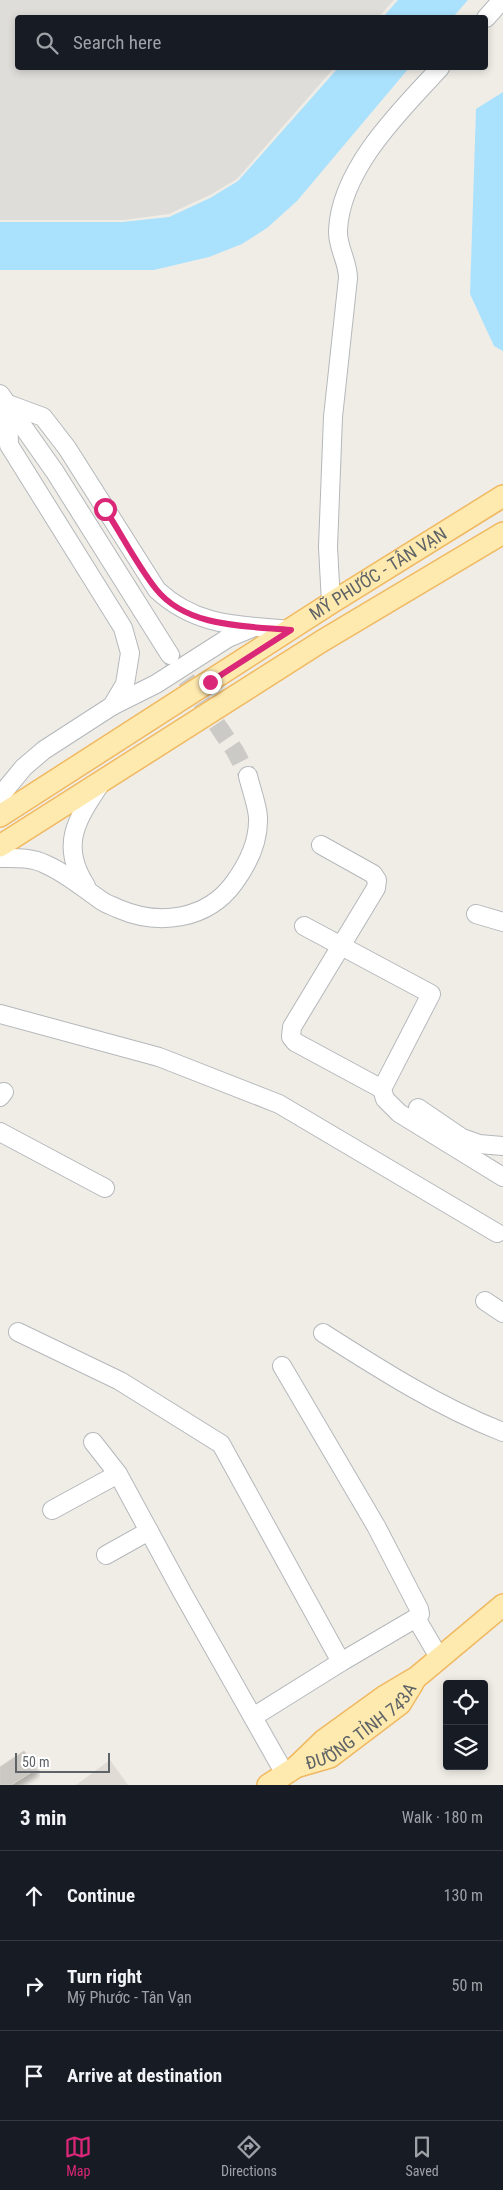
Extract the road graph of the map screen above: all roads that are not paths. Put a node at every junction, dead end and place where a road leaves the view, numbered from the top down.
1 (502, 0) edge
2 (488, 16) edge
3 (438, 70) edge
4 (4, 399) edge
5 (503, 496) edge
6 (503, 533) edge
7 (331, 603) junction
8 (257, 626) junction
9 (291, 630) junction
10 (170, 655) tunnel mouth
11 (112, 706) junction
12 (248, 776) tunnel mouth
13 (104, 780) junction
14 (0, 799) edge
15 (0, 816) edge
16 (321, 845) dead end
17 (0, 846) edge
18 (0, 858) edge
19 (88, 889) junction
20 (476, 914) dead end
21 (503, 922) edge
22 (304, 926) dead end
23 (341, 947) junction
24 (0, 1014) edge
25 (382, 1089) junction
26 (418, 1108) dead end
27 (0, 1132) edge
28 (503, 1146) edge
29 (503, 1177) edge
30 (105, 1188) dead end
31 (497, 1233) dead end
32 (484, 1301) dead end
33 (503, 1313) edge
34 (18, 1332) dead end
35 (323, 1333) dead end
36 (282, 1366) dead end
37 (503, 1432) edge
38 (93, 1442) dead end
39 (118, 1474) junction
40 (52, 1510) dead end
41 (149, 1531) junction
42 (106, 1556) dead end
43 (503, 1605) edge
44 (416, 1618) junction
45 (440, 1659) junction
46 (341, 1662) junction
47 (253, 1718) junction
48 (282, 1778) edge

1 - 2 street
3 - 7 street
4 - 8 street
4 - 10 street
4 - 11 street
5 - 7 main road, MỸ PHƯỚC - TÂN VẠN
6 - 13 main road, MỸ PHƯỚC - TÂN VẠN
7 - 9 main road, MỸ PHƯỚC - TÂN VẠN
8 - 9 street
8 - 11 street
9 - 15 main road, MỸ PHƯỚC - TÂN VẠN
11 - 14 street
12 - 19 street
13 - 17 main road, MỸ PHƯỚC - TÂN VẠN
13 - 19 street
16 - 23 street
18 - 19 street
20 - 21 street
22 - 23 street
23 - 25 street
23 - 25 street
24 - 31 street
25 - 29 street
26 - 28 street
27 - 30 street
32 - 33 street
34 - 46 street
35 - 37 street
36 - 44 street
38 - 39 street
39 - 40 street
39 - 41 street
41 - 42 street
41 - 47 street
43 - 45 main road, ĐƯỜNG TỈNH 743A
44 - 45 street
44 - 46 street
45 - 48 main road, ĐƯỜNG TỈNH 743A
46 - 47 street
47 - 48 street

